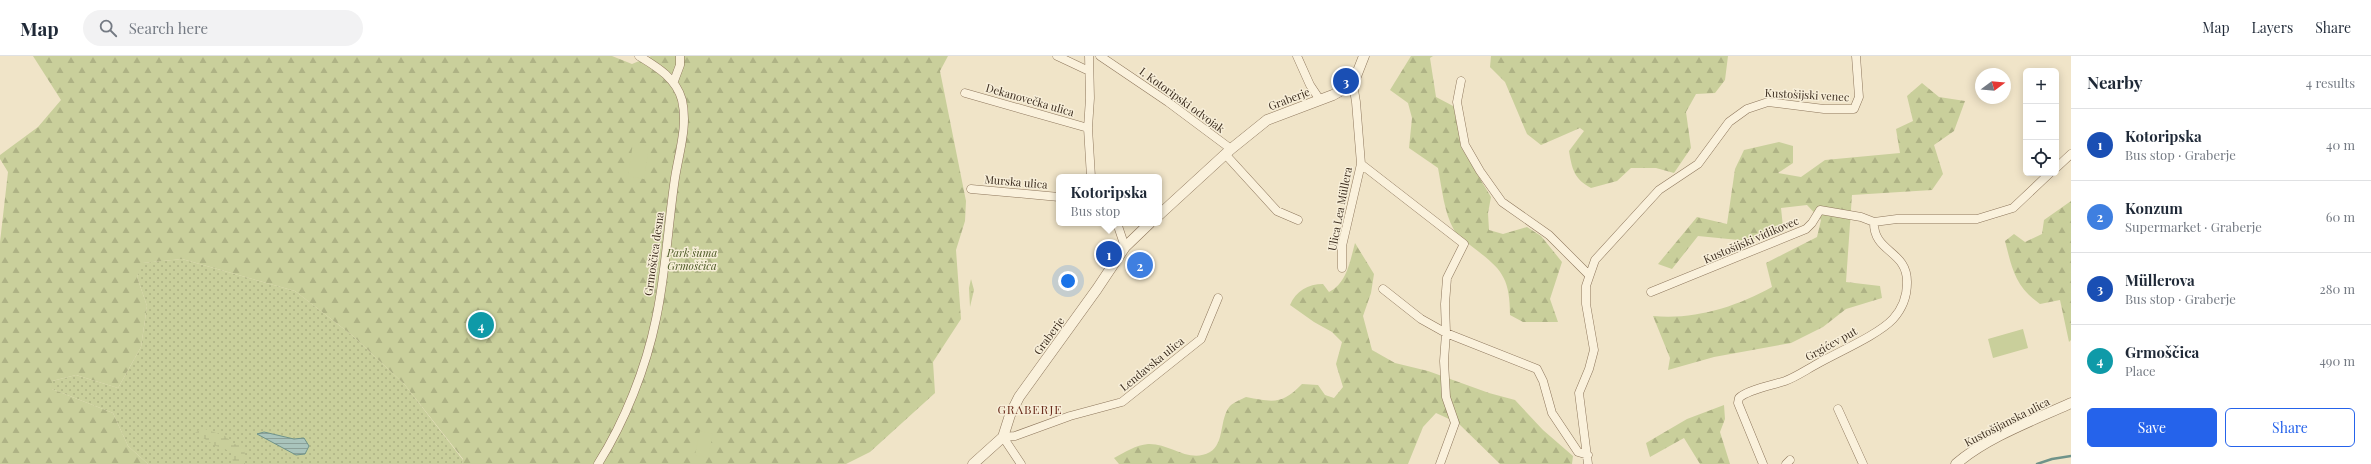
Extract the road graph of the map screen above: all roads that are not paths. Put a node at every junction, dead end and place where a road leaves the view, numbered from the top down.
1 (639, 56) edge
2 (680, 56) edge
3 (1057, 56) edge
4 (1089, 56) edge
5 (1100, 56) edge
6 (1297, 56) edge
7 (1856, 56) edge
8 (1362, 57) edge
9 (1089, 71) junction
10 (674, 81) junction
11 (1461, 81) dead end
12 (1353, 84) junction
13 (965, 92) dead end
14 (1320, 100) junction
15 (1088, 128) junction
16 (1228, 152) junction
17 (2071, 154) edge
18 (1361, 164) junction
19 (2059, 165) edge
20 (1091, 174) edge
21 (2047, 176) edge
22 (971, 189) dead end
23 (1056, 197) edge
24 (1162, 212) edge
25 (1298, 220) dead end
26 (1874, 222) junction
27 (1118, 226) edge
28 (1147, 226) edge
29 (1125, 247) junction
30 (1342, 268) dead end
31 (1588, 274) junction
32 (1383, 289) dead end
33 (1652, 292) dead end
34 (1218, 298) dead end
35 (1446, 333) junction
36 (2071, 403) edge
37 (1838, 409) dead end
38 (1003, 437) junction
39 (1588, 460) edge
40 (598, 464) edge
41 (973, 464) edge
42 (1021, 464) edge
43 (1440, 464) edge
44 (1763, 464) edge
45 (1863, 464) edge
46 (1956, 464) edge

1 - 10 street
2 - 10 street
3 - 9 street
4 - 9 street
5 - 16 street, I. Kotoripski odvojak
6 - 14 street, Graberje
7 - 31 street, Kustošijski venec
8 - 12 street
9 - 15 street
10 - 40 street, Grmoščica desna
11 - 31 street
12 - 14 street, Graberje
12 - 18 street, Ulica Lea Müllera
13 - 15 street, Dekanovečka ulica
14 - 16 street, Graberje
15 - 20 street
16 - 24 street, Graberje
16 - 25 street, I. Kotoripski odvojak
17 - 19 street
18 - 30 street, Ulica Lea Müllera
18 - 35 street
21 - 26 street, Kustošijski vidikovec
22 - 23 street, Murska ulica
26 - 33 street, Kustošijski vidikovec
26 - 44 street, Grgićev put
27 - 29 street
28 - 29 street, Graberje
29 - 38 street, Graberje
31 - 39 street, Kustošijski venec
32 - 35 street
34 - 38 street, Lendavska ulica
35 - 39 street
35 - 43 street
36 - 46 street, Kustošijanska ulica
37 - 45 street
38 - 41 street
38 - 42 street

